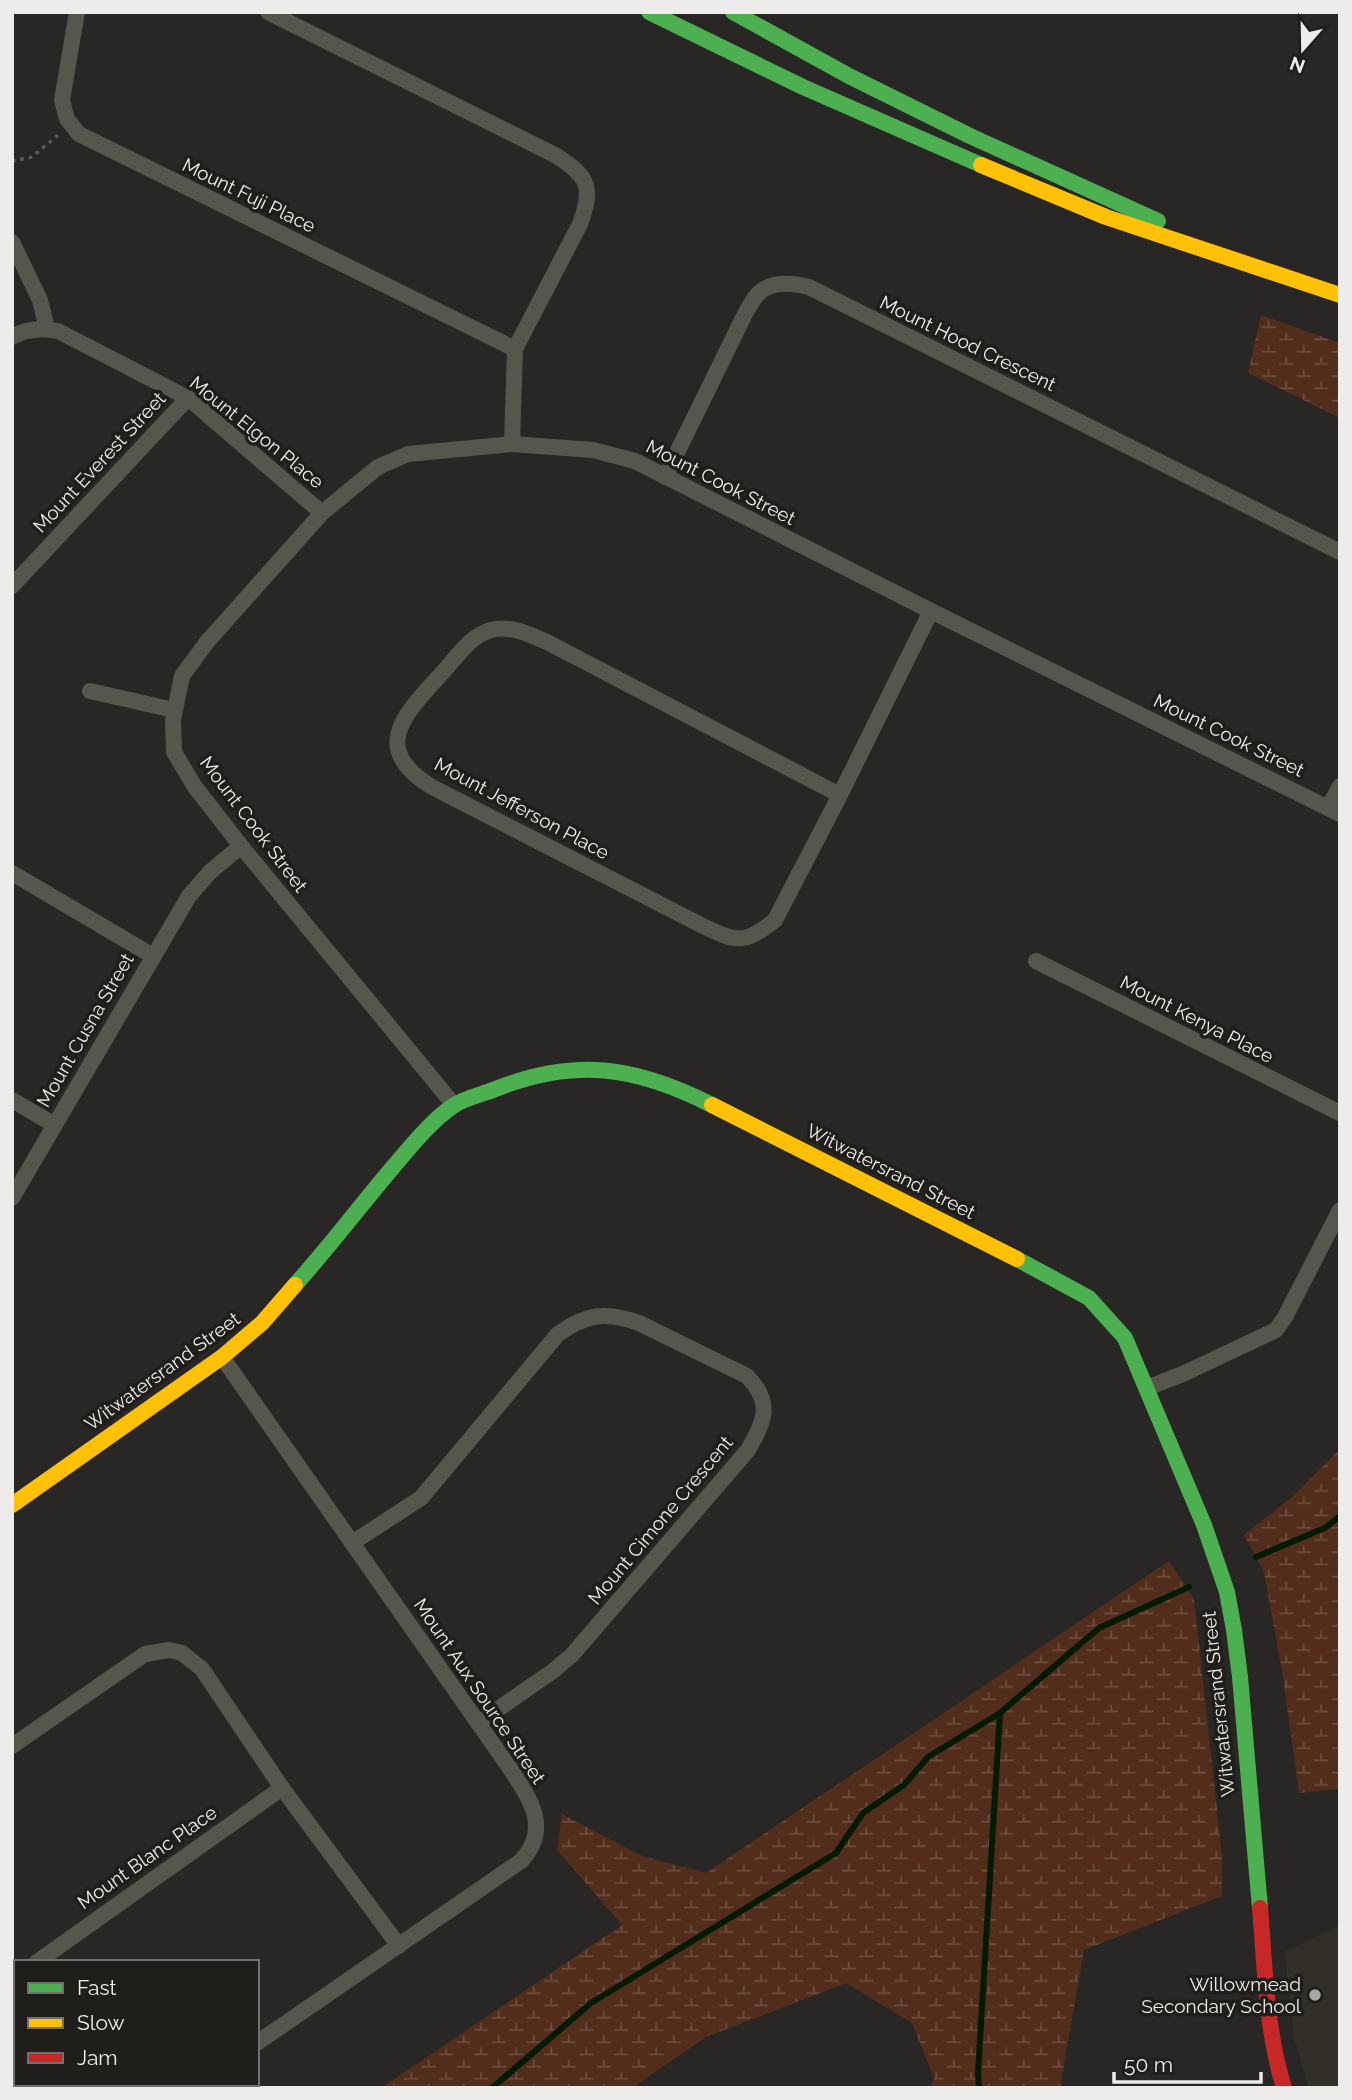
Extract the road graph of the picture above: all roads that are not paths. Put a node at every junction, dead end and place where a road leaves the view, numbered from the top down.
1 (77, 12) edge
2 (268, 12) edge
3 (649, 12) edge
4 (733, 12) edge
5 (12, 242) edge
6 (1263, 269) junction
7 (1340, 295) edge
8 (47, 329) junction
9 (12, 337) edge
10 (515, 349) junction
11 (188, 398) junction
12 (512, 444) junction
13 (665, 477) junction
14 (321, 513) junction
15 (1340, 552) edge
16 (12, 586) edge
17 (931, 611) junction
18 (90, 691) dead end
19 (174, 710) junction
20 (1340, 786) edge
21 (840, 795) junction
22 (1334, 811) edge
23 (241, 846) junction
24 (12, 873) edge
25 (153, 956) junction
26 (1036, 961) dead end
27 (12, 1100) edge
28 (454, 1105) junction
29 (1340, 1114) edge
30 (55, 1125) junction
31 (12, 1198) edge
32 (1340, 1210) edge
33 (222, 1357) junction
34 (1147, 1388) junction
35 (12, 1506) edge
36 (352, 1543) junction
37 (478, 1723) junction
38 (12, 1746) edge
39 (282, 1788) junction
40 (399, 1946) junction
41 (40, 1960) edge
42 (259, 2042) edge
43 (1284, 2088) edge

1 - 10 street, Mount Fuji Place
2 - 10 street
3 - 6 street
4 - 6 street
5 - 8 street
6 - 7 street
8 - 9 street
8 - 11 street, Mount Elgon Place
10 - 12 street
11 - 14 street, Mount Elgon Place
11 - 16 street, Mount Everest Street
12 - 13 street, Mount Cook Street
12 - 14 street, Mount Cook Street
13 - 15 street, Mount Hood Crescent
13 - 17 street, Mount Cook Street
14 - 19 street, Mount Cook Street
17 - 21 street, Mount Jefferson Place
17 - 22 street, Mount Cook Street
18 - 19 street
19 - 23 street, Mount Cook Street
20 - 22 street
21 - 21 street, Mount Jefferson Place
23 - 25 street, Mount Cusna Street
23 - 28 street, Mount Cook Street
24 - 25 street, Mount Cusna Street
25 - 30 street, Mount Cusna Street
26 - 29 street, Mount Kenya Place
27 - 30 street
28 - 33 street, Witwatersrand Street
28 - 34 street, Witwatersrand Street
30 - 31 street, Mount Cusna Street
32 - 34 street
33 - 35 street, Witwatersrand Street
33 - 36 street, Mount Aux Source Street
34 - 43 street, Witwatersrand Street
36 - 37 street, Mount Aux Source Street
36 - 37 street, Mount Cimone Crescent
37 - 40 street, Mount Aux Source Street
38 - 39 street
39 - 40 street
39 - 41 street, Mount Blanc Place
40 - 42 street, Mount Aux Source Street

